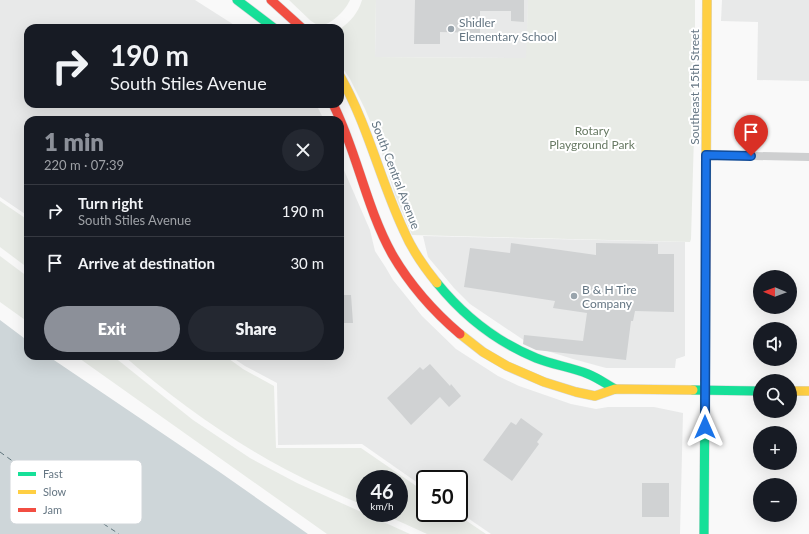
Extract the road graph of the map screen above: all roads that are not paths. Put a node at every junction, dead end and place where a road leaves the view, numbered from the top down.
1 (237, 0) edge
2 (270, 0) edge
3 (706, 0) edge
4 (269, 24) edge
5 (297, 24) edge
6 (344, 83) edge
7 (344, 128) edge
8 (706, 155) junction
9 (809, 157) edge
10 (615, 389) junction
11 (705, 390) junction
12 (753, 390) edge
13 (797, 391) edge
14 (809, 391) edge
15 (704, 534) edge

1 - 4 main road
2 - 5 main road
3 - 8 main road, Southeast 15th Street
6 - 10 main road, South Central Avenue
7 - 10 main road, South Central Avenue
8 - 9 street
8 - 11 main road, Southeast 15th Street
10 - 11 main road, South Central Avenue
11 - 12 main road, South Central Avenue
11 - 15 main road, Southeast 15th Street
13 - 14 main road

